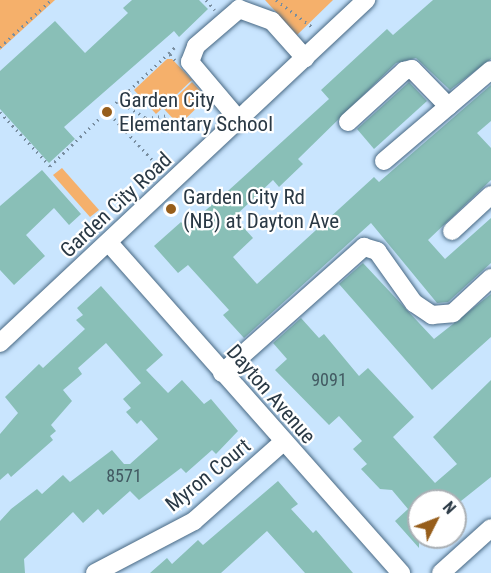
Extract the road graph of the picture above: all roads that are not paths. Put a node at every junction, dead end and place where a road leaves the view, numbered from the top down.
1 (366, 0) edge
2 (305, 58) junction
3 (491, 70) edge
4 (448, 106) junction
5 (239, 120) junction
6 (348, 122) dead end
7 (384, 161) dead end
8 (491, 195) edge
9 (452, 231) dead end
10 (109, 243) junction
11 (491, 278) edge
12 (3, 335) edge
13 (222, 373) junction
14 (282, 442) junction
15 (491, 528) edge
16 (95, 573) edge
17 (401, 573) edge
18 (441, 573) edge

1 - 2 street, Garden City Road
2 - 5 street, Garden City Road
2 - 5 street
3 - 4 street
4 - 6 street
4 - 7 street
5 - 10 street, Garden City Road
8 - 9 street
10 - 12 street, Garden City Road
10 - 13 street, Dayton Avenue
11 - 13 street
13 - 14 street, Dayton Avenue
14 - 16 street, Myron Court
14 - 17 street, Dayton Avenue
15 - 18 street

